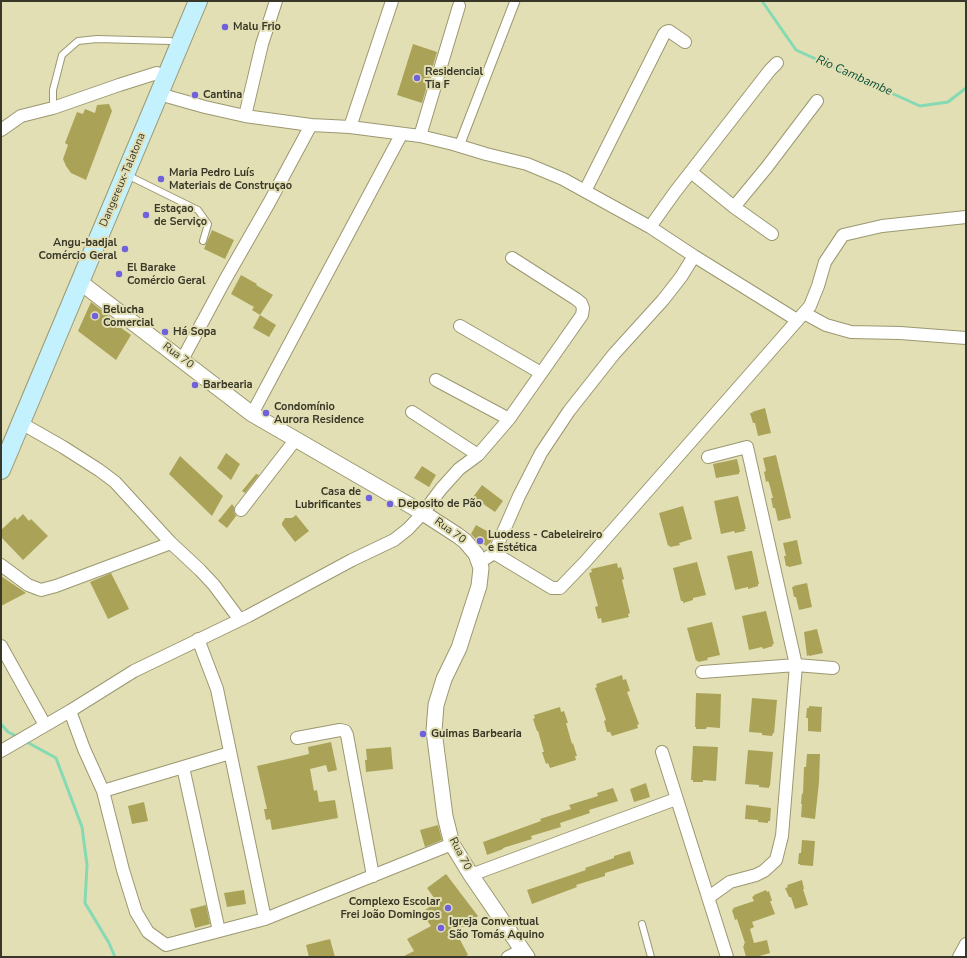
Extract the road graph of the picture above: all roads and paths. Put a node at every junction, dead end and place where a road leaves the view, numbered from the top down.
1 (187, 1) edge
2 (198, 1) edge
3 (276, 1) edge
4 (392, 1) edge
5 (515, 1) edge
6 (459, 6) dead end
7 (170, 41) junction
8 (685, 42) dead end
9 (777, 63) dead end
10 (157, 73) junction
11 (159, 94) junction
12 (817, 100) dead end
13 (53, 108) junction
14 (245, 116) junction
15 (311, 125) junction
16 (350, 127) junction
17 (1, 130) edge
18 (401, 135) junction
19 (420, 136) junction
20 (459, 146) junction
21 (692, 172) junction
22 (125, 175) junction
23 (585, 191) junction
24 (734, 207) junction
25 (966, 217) edge
26 (650, 227) junction
27 (772, 234) dead end
28 (203, 241) dead end
29 (694, 256) junction
30 (512, 258) dead end
31 (80, 282) junction
32 (801, 316) junction
33 (460, 326) dead end
34 (966, 338) edge
35 (182, 360) junction
36 (541, 374) junction
37 (436, 380) dead end
38 (412, 412) dead end
39 (252, 414) junction
40 (509, 419) junction
41 (21, 423) junction
42 (296, 439) junction
43 (1, 442) edge
44 (478, 455) junction
45 (708, 457) dead end
46 (1, 470) edge
47 (241, 510) dead end
48 (423, 513) junction
49 (172, 543) junction
50 (494, 553) junction
51 (480, 562) junction
52 (1, 565) edge
53 (240, 620) junction
54 (198, 639) junction
55 (1, 646) edge
56 (796, 665) junction
57 (833, 668) dead end
58 (702, 672) dead end
59 (70, 711) junction
60 (44, 725) junction
61 (297, 738) dead end
62 (1, 751) edge
63 (662, 752) dead end
64 (230, 753) junction
65 (183, 767) junction
66 (103, 791) junction
67 (676, 798) junction
68 (452, 844) junction
69 (471, 874) junction
70 (373, 876) junction
71 (709, 897) junction
72 (265, 919) junction
73 (642, 924) dead end
74 (218, 931) junction
75 (966, 944) edge
76 (524, 954) edge
77 (508, 957) edge
78 (651, 957) edge
79 (727, 957) edge
80 (959, 957) edge

1 - 7 main road, Dangereux-Talatona
2 - 11 main road, Dangereux-Talatona
3 - 14 street
4 - 16 street
5 - 20 street
6 - 19 street
7 - 10 main road, Dangereux-Talatona
7 - 13 lane
8 - 23 street
9 - 21 street
10 - 13 street
10 - 43 main road, Dangereux-Talatona
11 - 14 street
11 - 22 main road, Dangereux-Talatona
12 - 24 street
13 - 17 street
14 - 15 street
15 - 16 street
15 - 35 street
16 - 18 street
18 - 19 street
18 - 39 street
19 - 20 street
20 - 23 street
21 - 24 street
21 - 26 street
22 - 28 lane
22 - 31 main road, Dangereux-Talatona
23 - 26 street
24 - 27 street
25 - 32 street
26 - 29 street
29 - 32 street
29 - 50 street
30 - 36 street
31 - 35 street, Rua 70
31 - 41 main road, Dangereux-Talatona
32 - 34 street
32 - 50 street
33 - 36 street
35 - 39 street, Rua 70
36 - 40 street
37 - 40 street
38 - 44 street
39 - 42 street, Rua 70
40 - 44 street
41 - 46 main road, Dangereux-Talatona
41 - 49 street
42 - 47 street
42 - 48 street, Rua 70
44 - 48 street
45 - 56 street
48 - 51 street, Rua 70
48 - 53 street
49 - 52 street
49 - 53 street
50 - 51 street
51 - 68 street, Rua 70
53 - 54 street
54 - 59 street
54 - 64 street
55 - 60 street
56 - 57 street
56 - 58 street
56 - 71 street
59 - 60 street
59 - 66 street
60 - 62 street
61 - 70 street
63 - 67 street
64 - 65 street
64 - 72 street
65 - 66 street
65 - 74 street
66 - 74 street
67 - 69 street
67 - 71 street
68 - 69 street, Rua 70
68 - 70 street
69 - 76 street, Rua 70
70 - 72 street
71 - 79 street
72 - 74 street
73 - 78 lane
75 - 80 street
76 - 77 street

